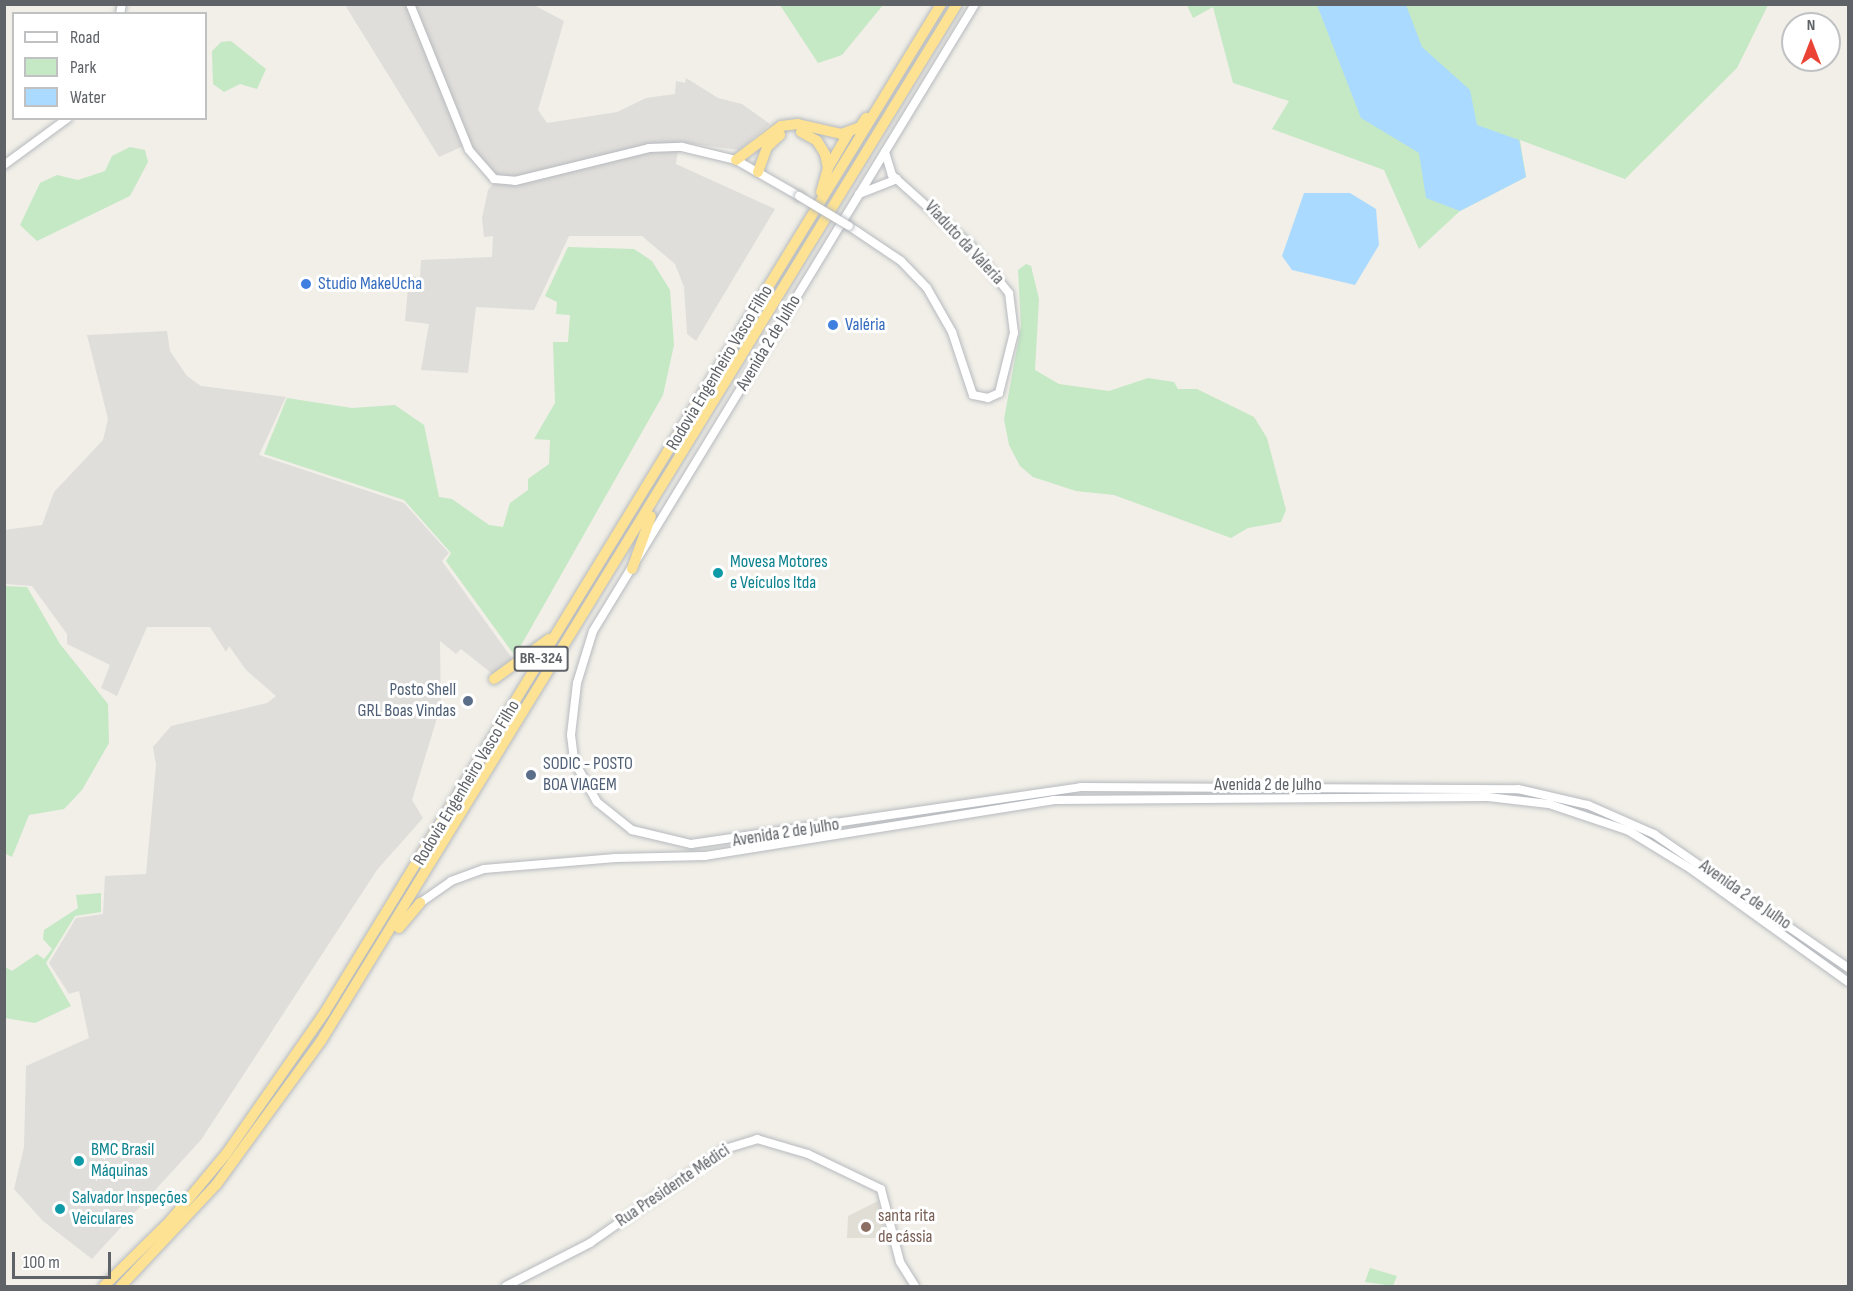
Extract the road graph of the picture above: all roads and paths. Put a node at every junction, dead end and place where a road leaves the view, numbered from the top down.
1 (410, 4) edge
2 (941, 4) edge
3 (957, 4) edge
4 (975, 4) edge
5 (896, 80) junction
6 (65, 120) edge
7 (849, 132) junction
8 (885, 150) junction
9 (736, 160) junction
10 (4, 165) edge
11 (828, 168) junction
12 (758, 172) junction
13 (897, 179) junction
14 (858, 195) junction
15 (799, 238) junction
16 (664, 483) junction
17 (632, 569) junction
18 (566, 618) junction
19 (495, 679) dead end
20 (420, 903) joint
21 (1848, 968) edge
22 (1848, 982) edge
23 (321, 1041) junction
24 (104, 1287) edge
25 (121, 1287) edge
26 (506, 1287) edge
27 (915, 1287) edge

1 - 9 main road
2 - 5 highway, Rodovia Engenheiro Vasco Filho / BR-324
3 - 16 highway, Rodovia Engenheiro Vasco Filho / BR-324
4 - 8 main road, Avenida 2 de Julho
5 - 7 highway
5 - 15 highway, Rodovia Engenheiro Vasco Filho / BR-324
6 - 10 main road
7 - 9 highway
7 - 11 highway
8 - 13 main road, Viaduto da Valeria
8 - 14 main road, Avenida 2 de Julho
9 - 12 main road
11 - 12 highway
11 - 15 highway
12 - 13 main road, Viaduto da Valeria, bridge
13 - 14 main road
14 - 17 main road, Avenida 2 de Julho
15 - 18 highway, Rodovia Engenheiro Vasco Filho / BR-324
16 - 17 highway
16 - 23 highway, Rodovia Engenheiro Vasco Filho / BR-324
17 - 21 main road, Avenida 2 de Julho
18 - 19 highway
18 - 24 highway, Rodovia Engenheiro Vasco Filho / BR-324
20 - 22 main road, Avenida 2 de Julho
20 - 23 highway
23 - 25 highway, Rodovia Engenheiro Vasco Filho / BR-324
26 - 27 main road, Rua Presidente Médici

